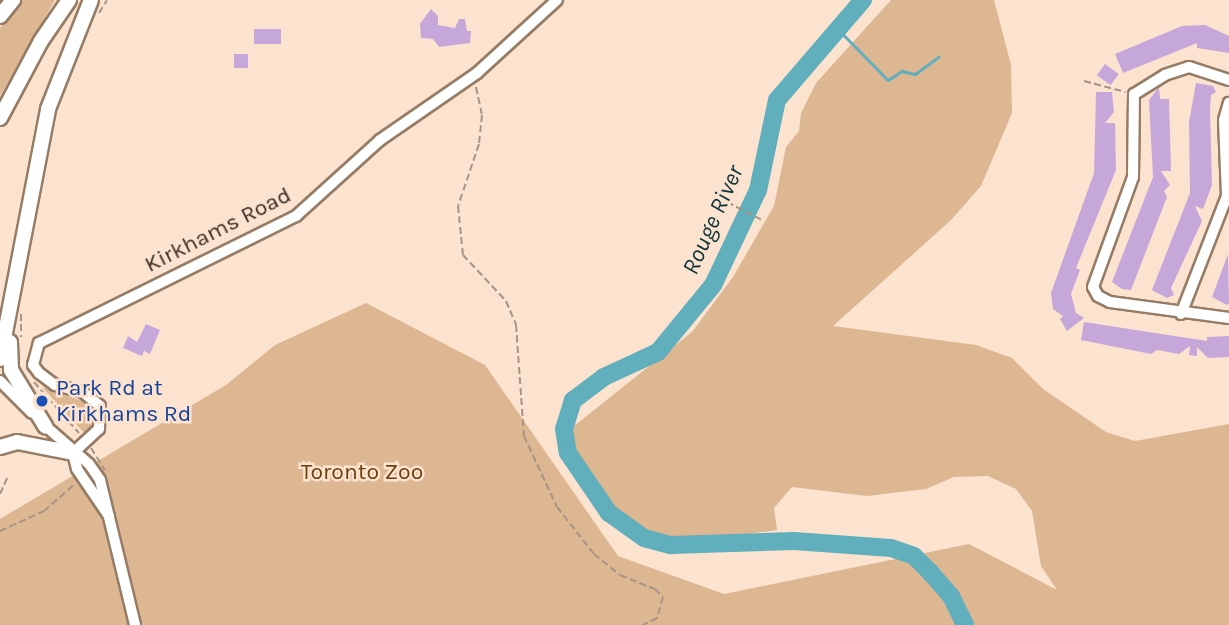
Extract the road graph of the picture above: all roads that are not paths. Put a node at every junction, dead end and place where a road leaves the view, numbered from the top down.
1 (13, 0) edge
2 (69, 0) edge
3 (91, 0) edge
4 (557, 0) edge
5 (0, 16) edge
6 (1229, 80) edge
7 (1229, 103) edge
8 (0, 118) edge
9 (1228, 196) edge
10 (15, 281) junction
11 (1181, 314) junction
12 (1229, 318) edge
13 (0, 359) edge
14 (0, 381) edge
15 (45, 426) junction
16 (0, 447) edge
17 (74, 453) junction
18 (135, 625) edge

1 - 5 main road
2 - 8 main road
3 - 10 main road
4 - 17 street, Kirkhams Road
6 - 11 street
7 - 9 street
9 - 11 street
10 - 13 main road
10 - 15 main road
11 - 12 street
14 - 15 street
15 - 17 street
16 - 17 main road
17 - 18 street

